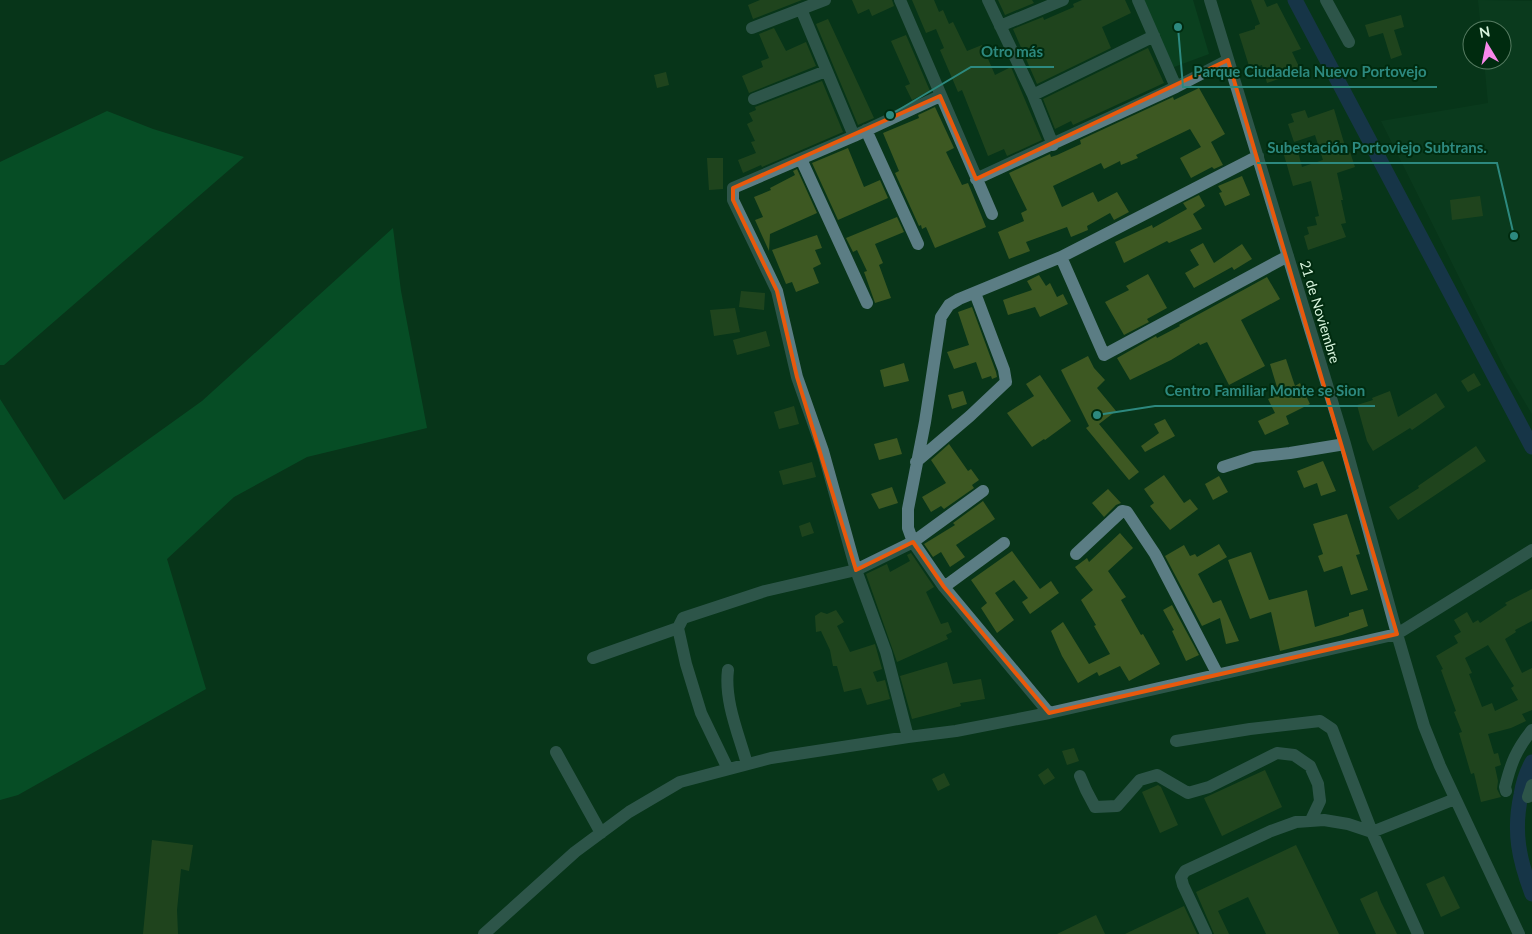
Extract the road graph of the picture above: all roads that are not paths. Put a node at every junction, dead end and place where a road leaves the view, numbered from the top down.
1 (825, 0) edge
2 (900, 0) edge
3 (988, 0) edge
4 (1063, 0) edge
5 (1138, 0) edge
6 (1210, 0) edge
7 (1326, 0) edge
8 (801, 9) junction
9 (1000, 26) junction
10 (752, 28) dead end
11 (1154, 36) junction
12 (1349, 42) dead end
13 (1228, 60) junction
14 (826, 71) junction
15 (1176, 87) junction
16 (1033, 95) junction
17 (940, 96) junction
18 (754, 99) dead end
19 (866, 130) junction
20 (854, 136) junction
21 (1053, 144) junction
22 (1258, 156) junction
23 (801, 159) junction
24 (976, 179) junction
25 (992, 214) dead end
26 (918, 244) dead end
27 (1288, 256) junction
28 (1060, 257) junction
29 (975, 293) junction
30 (867, 303) dead end
31 (1345, 444) junction
32 (916, 462) junction
33 (1223, 468) dead end
34 (983, 492) dead end
35 (913, 542) junction
36 (1004, 543) dead end
37 (1532, 550) edge
38 (1076, 554) dead end
39 (856, 570) junction
40 (944, 587) junction
41 (678, 628) junction
42 (1397, 634) junction
43 (593, 658) dead end
44 (728, 670) dead end
45 (1218, 675) junction
46 (1049, 713) junction
47 (1532, 730) edge
48 (908, 737) junction
49 (1176, 741) dead end
50 (556, 752) dead end
51 (748, 764) junction
52 (728, 769) junction
53 (1080, 776) dead end
54 (1506, 791) dead end
55 (1455, 799) junction
56 (1311, 820) junction
57 (1372, 832) junction
58 (600, 833) junction
59 (484, 934) edge
60 (1206, 934) edge
61 (1418, 934) edge
62 (1519, 934) edge

1 - 8 street
2 - 17 street
3 - 9 street
4 - 9 street
5 - 11 street
6 - 13 street, 21 de Noviembre
7 - 12 street
8 - 10 street
8 - 14 street
9 - 16 street
11 - 15 street
11 - 16 street
13 - 15 street
13 - 22 street, 21 de Noviembre
14 - 18 street
14 - 20 street
15 - 21 street
16 - 21 street
17 - 19 street
17 - 24 street
19 - 20 street
19 - 26 street
20 - 23 street
21 - 24 street
22 - 27 street, 21 de Noviembre
22 - 28 street
23 - 30 street
23 - 39 street
24 - 25 street
27 - 28 street
27 - 31 street, 21 de Noviembre
28 - 29 street
29 - 32 street
29 - 32 street
31 - 33 street
31 - 42 street, 21 de Noviembre
32 - 35 street
34 - 35 street
35 - 39 street
35 - 40 street
36 - 40 street
37 - 42 street
38 - 45 street
39 - 41 street
39 - 48 street
40 - 46 street
41 - 43 street
41 - 52 street
42 - 45 street
42 - 55 street, 21 de Noviembre
44 - 51 street
45 - 46 street
46 - 48 street
47 - 54 street
48 - 51 street
49 - 57 street
50 - 58 street
51 - 52 street
52 - 58 street
53 - 56 street
55 - 57 street
55 - 62 street, 21 de Noviembre
56 - 57 street
56 - 60 street
57 - 61 street
58 - 59 street

